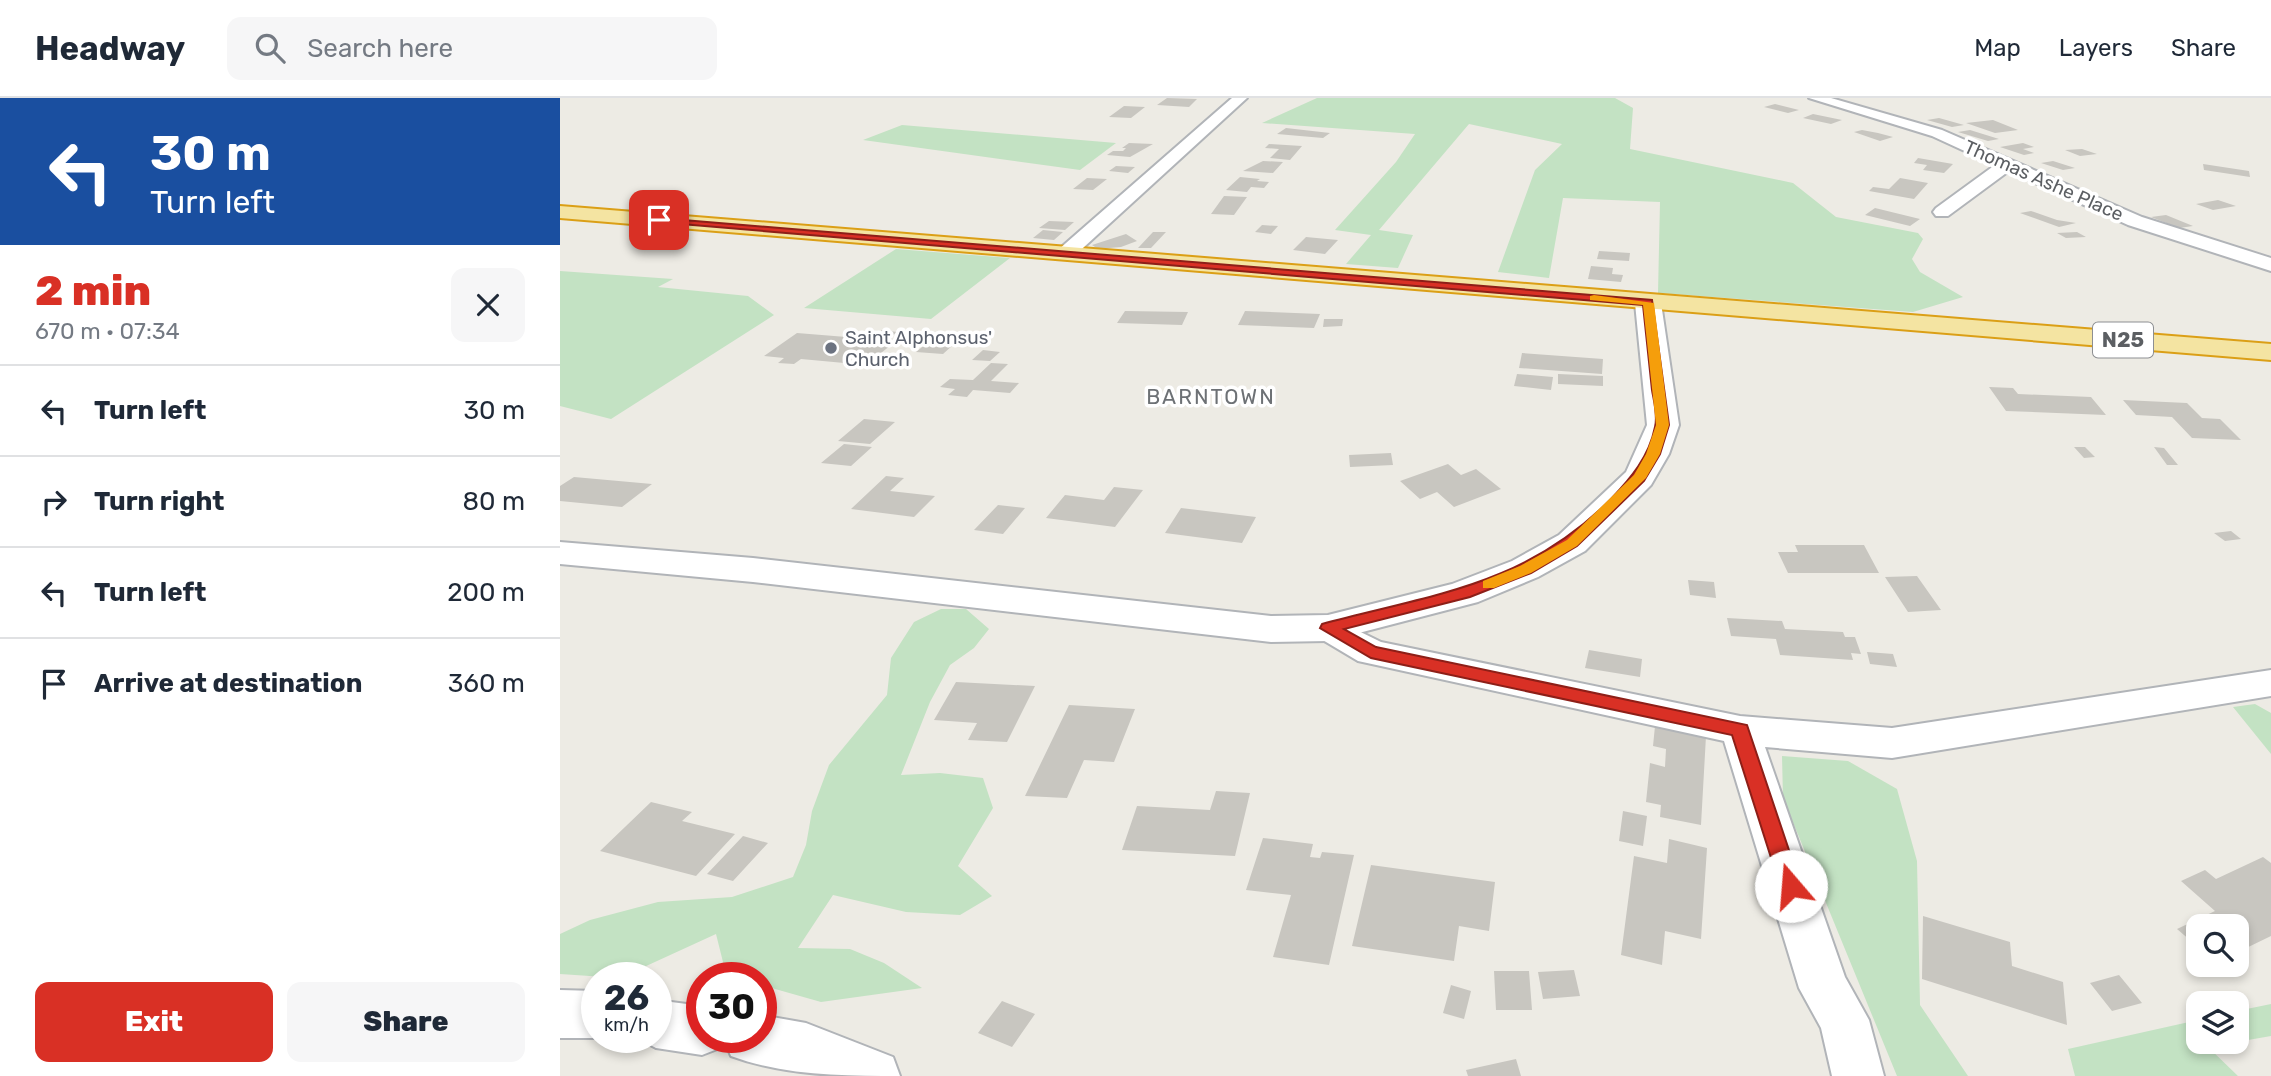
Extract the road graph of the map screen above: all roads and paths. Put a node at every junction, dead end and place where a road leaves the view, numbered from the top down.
1 (1240, 98) edge
2 (1816, 98) edge
3 (2012, 165) junction
4 (560, 212) edge
5 (1942, 212) dead end
6 (1065, 254) junction
7 (2271, 265) edge
8 (1648, 303) junction
9 (2271, 352) edge
10 (560, 553) edge
11 (1328, 628) junction
12 (2271, 683) edge
13 (1740, 730) junction
14 (560, 1014) edge
15 (581, 1015) edge
16 (777, 1043) edge
17 (874, 1076) edge
18 (1858, 1076) edge

1 - 6 street
2 - 3 street, Thomas Ashe Place
3 - 5 street
3 - 7 street, Thomas Ashe Place
4 - 6 highway, N25
6 - 8 highway, N25
8 - 9 highway, N25
8 - 11 street
10 - 11 street
11 - 13 street
12 - 13 street
13 - 18 street
14 - 15 street
16 - 17 street

